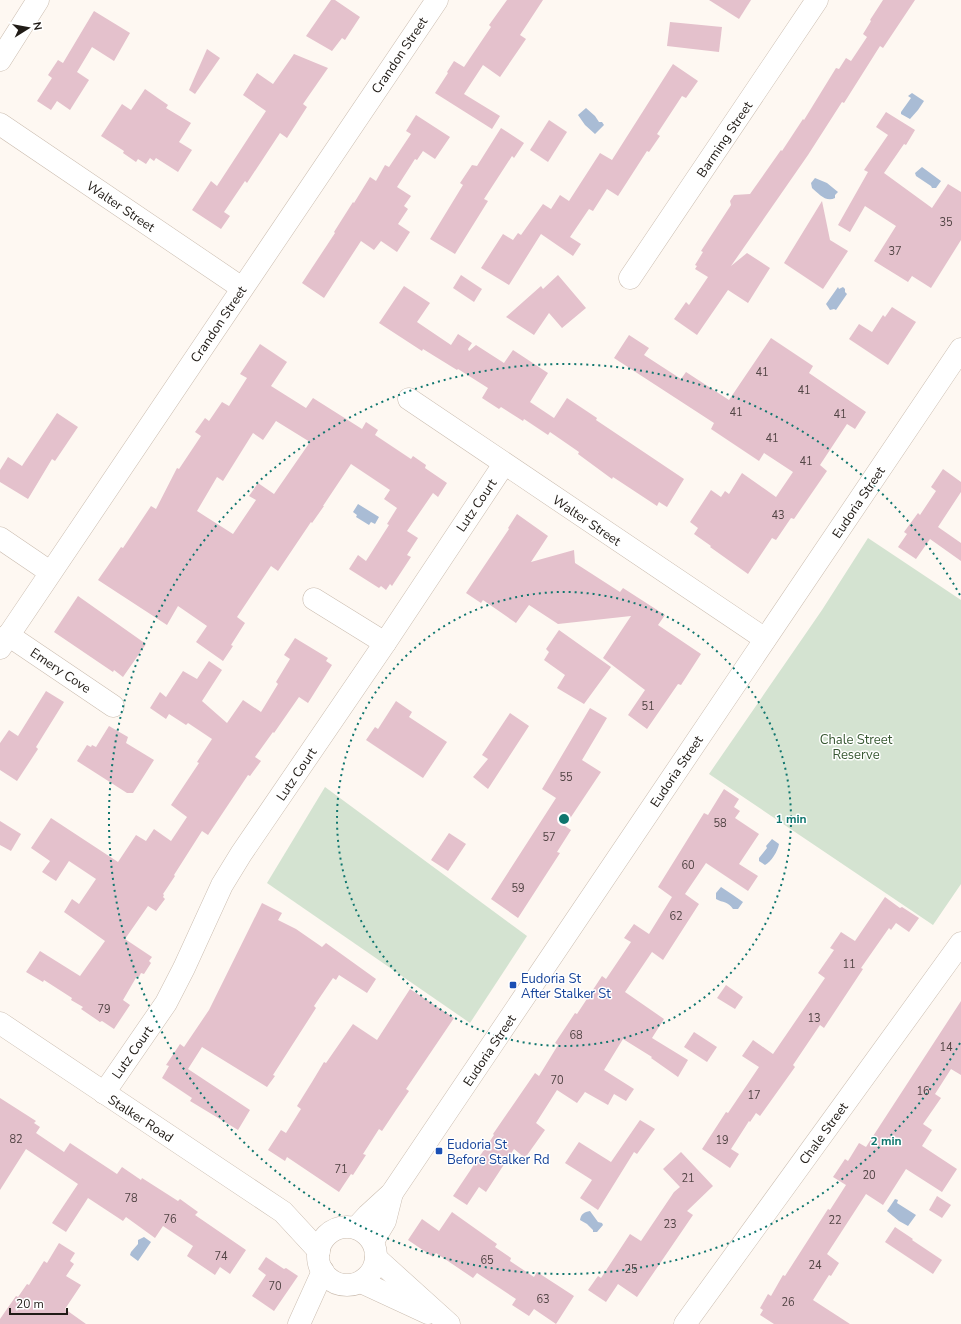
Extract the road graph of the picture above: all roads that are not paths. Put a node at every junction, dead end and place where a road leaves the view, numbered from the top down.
1 (38, 0) edge
2 (437, 0) edge
3 (816, 0) edge
4 (0, 60) edge
5 (0, 124) edge
6 (630, 278) dead end
7 (242, 288) junction
8 (961, 349) edge
9 (409, 400) dead end
10 (504, 464) junction
11 (0, 538) edge
12 (50, 572) junction
13 (314, 599) dead end
14 (765, 639) junction
15 (4, 641) edge
16 (385, 643) junction
17 (113, 706) dead end
18 (961, 943) edge
19 (0, 1023) edge
20 (104, 1093) junction
21 (283, 1212) junction
22 (360, 1239) junction
23 (321, 1261) junction
24 (352, 1283) junction
25 (300, 1323) edge
26 (448, 1323) edge
27 (685, 1324) edge

1 - 4 street
2 - 7 street, Crandon Street
3 - 6 street, Barming Street
5 - 7 street, Walter Street
7 - 12 street, Crandon Street
8 - 14 street, Eudoria Street
9 - 10 street, Walter Street
10 - 14 street, Walter Street
10 - 16 street, Lutz Court
11 - 12 street
12 - 15 street, Crandon Street
13 - 16 street
14 - 22 street, Eudoria Street
15 - 17 street, Emery Cove
16 - 20 street, Lutz Court
18 - 27 street, Chale Street
19 - 20 street, Stalker Road
20 - 21 street, Stalker Road
21 - 22 street, Stalker Road
21 - 23 street, Stalker Road
22 - 23 street
22 - 24 street
22 - 26 street, Stalker Road
23 - 24 street
23 - 25 street
24 - 25 street
24 - 26 street, Stalker Road

